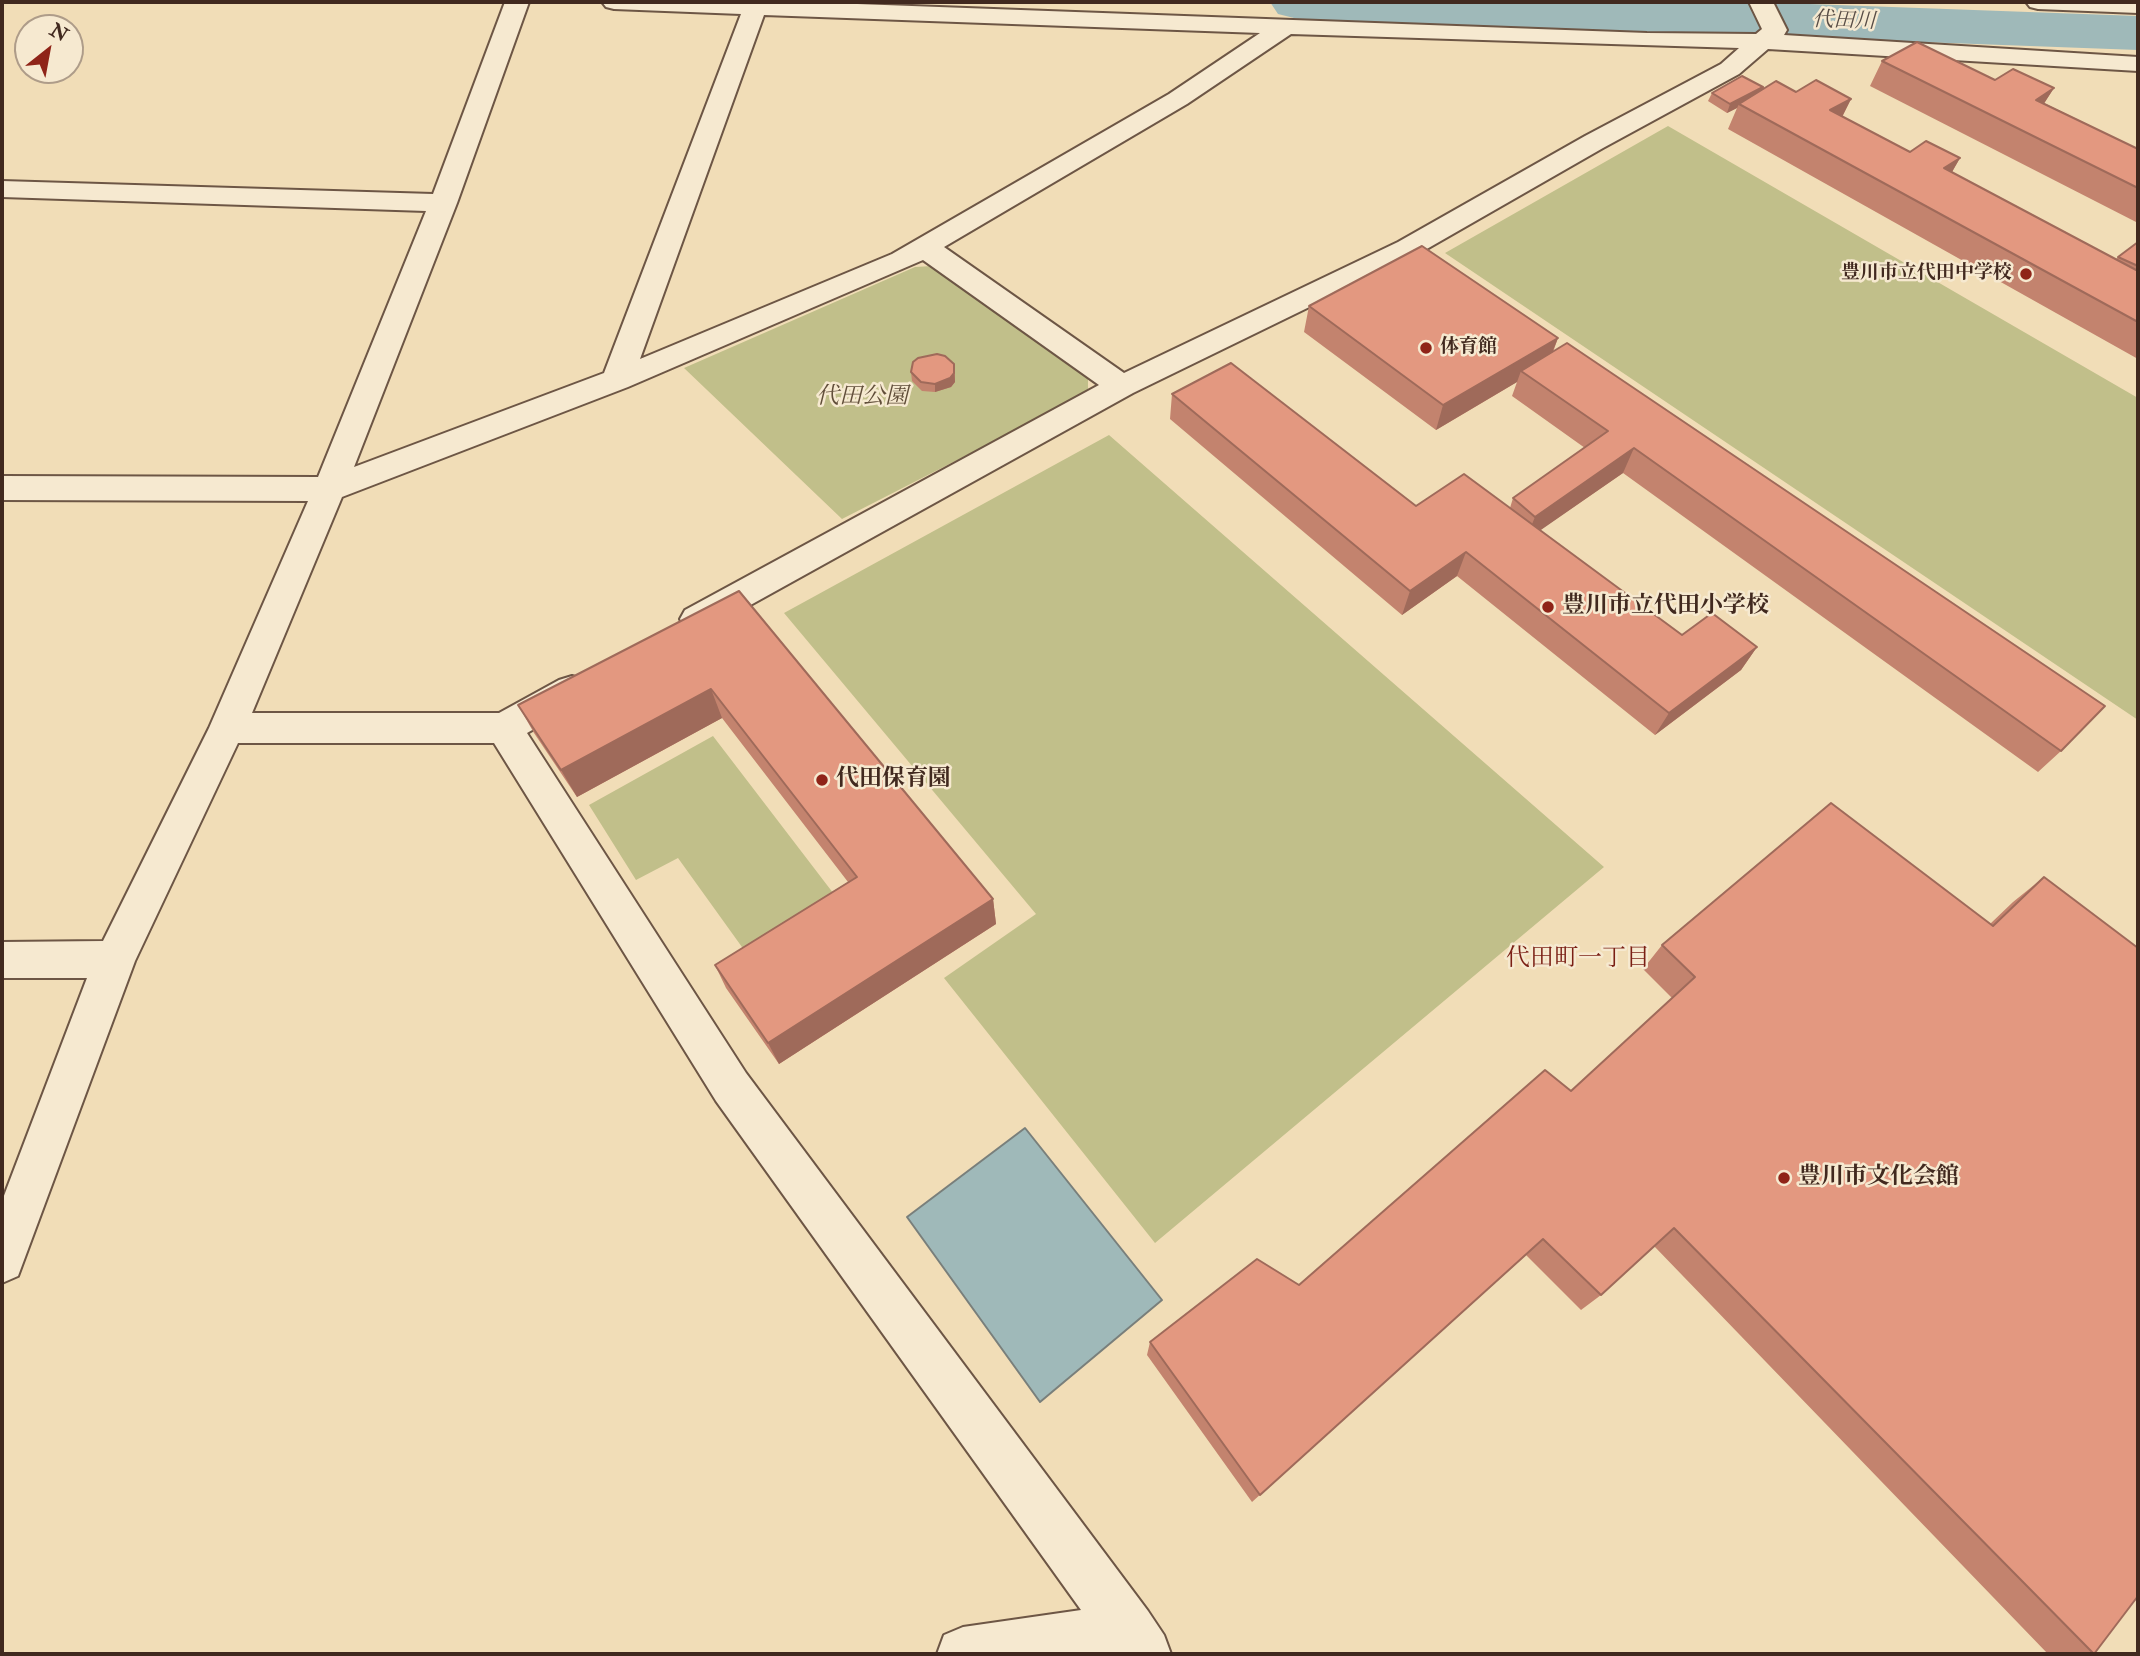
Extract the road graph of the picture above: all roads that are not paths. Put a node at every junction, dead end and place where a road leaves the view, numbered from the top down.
1 (517, 2) edge
2 (614, 2) edge
3 (1761, 2) edge
4 (2038, 2) edge
5 (756, 4) edge
6 (2138, 6) edge
7 (1285, 27) junction
8 (1768, 36) junction
9 (2138, 64) edge
10 (2, 189) edge
11 (443, 203) junction
12 (923, 246) junction
13 (617, 380) junction
14 (1122, 386) junction
15 (2, 488) edge
16 (330, 489) junction
17 (667, 636) edge
18 (597, 675) edge
19 (227, 728) junction
20 (504, 728) junction
21 (116, 959) junction
22 (2, 960) edge
23 (2, 1260) edge
24 (1137, 1642) edge
25 (963, 1654) edge

1 - 11 street
2 - 5 street
3 - 8 street
4 - 6 street
5 - 7 street
5 - 13 street
7 - 8 street
7 - 12 street
8 - 9 street
8 - 14 street
10 - 11 street
11 - 16 street
12 - 13 street
12 - 14 street
13 - 16 street
14 - 17 street
15 - 16 street
16 - 19 street
18 - 20 street
19 - 20 street
19 - 21 street
20 - 24 street
21 - 22 street
21 - 23 street
24 - 25 street

